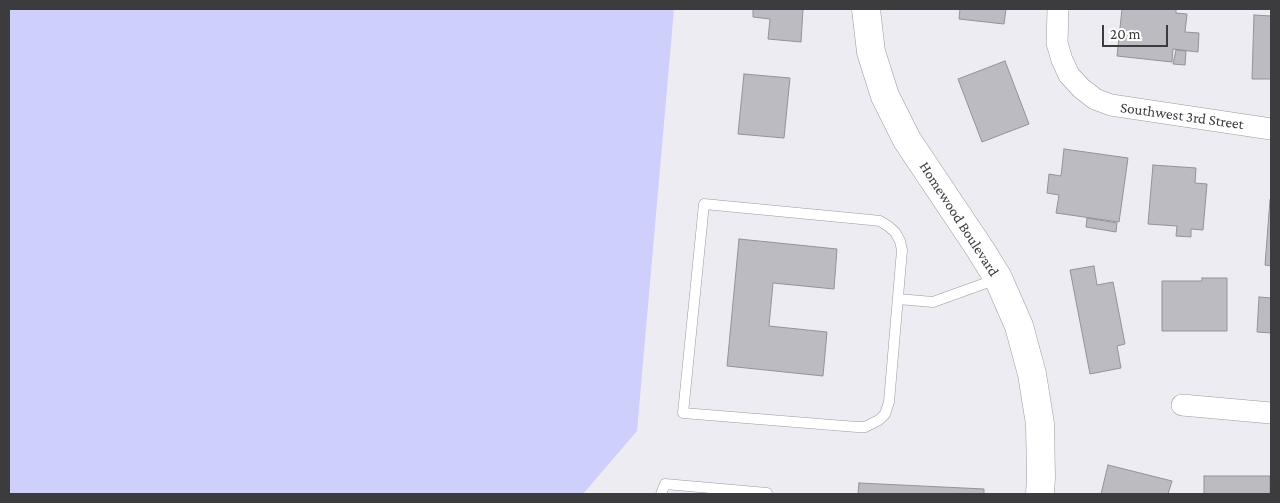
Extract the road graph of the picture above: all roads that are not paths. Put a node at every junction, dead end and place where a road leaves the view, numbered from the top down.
1 (866, 9) edge
2 (1058, 9) edge
3 (1271, 129) edge
4 (998, 278) junction
5 (898, 299) junction
6 (1182, 405) dead end
7 (1271, 413) edge
8 (767, 493) dead end
9 (661, 494) edge
10 (1040, 494) edge

1 - 4 street, Homewood Boulevard
2 - 3 street, Southwest 3rd Street
4 - 5 lane
4 - 10 street, Homewood Boulevard
5 - 5 lane
6 - 7 street
8 - 9 lane

